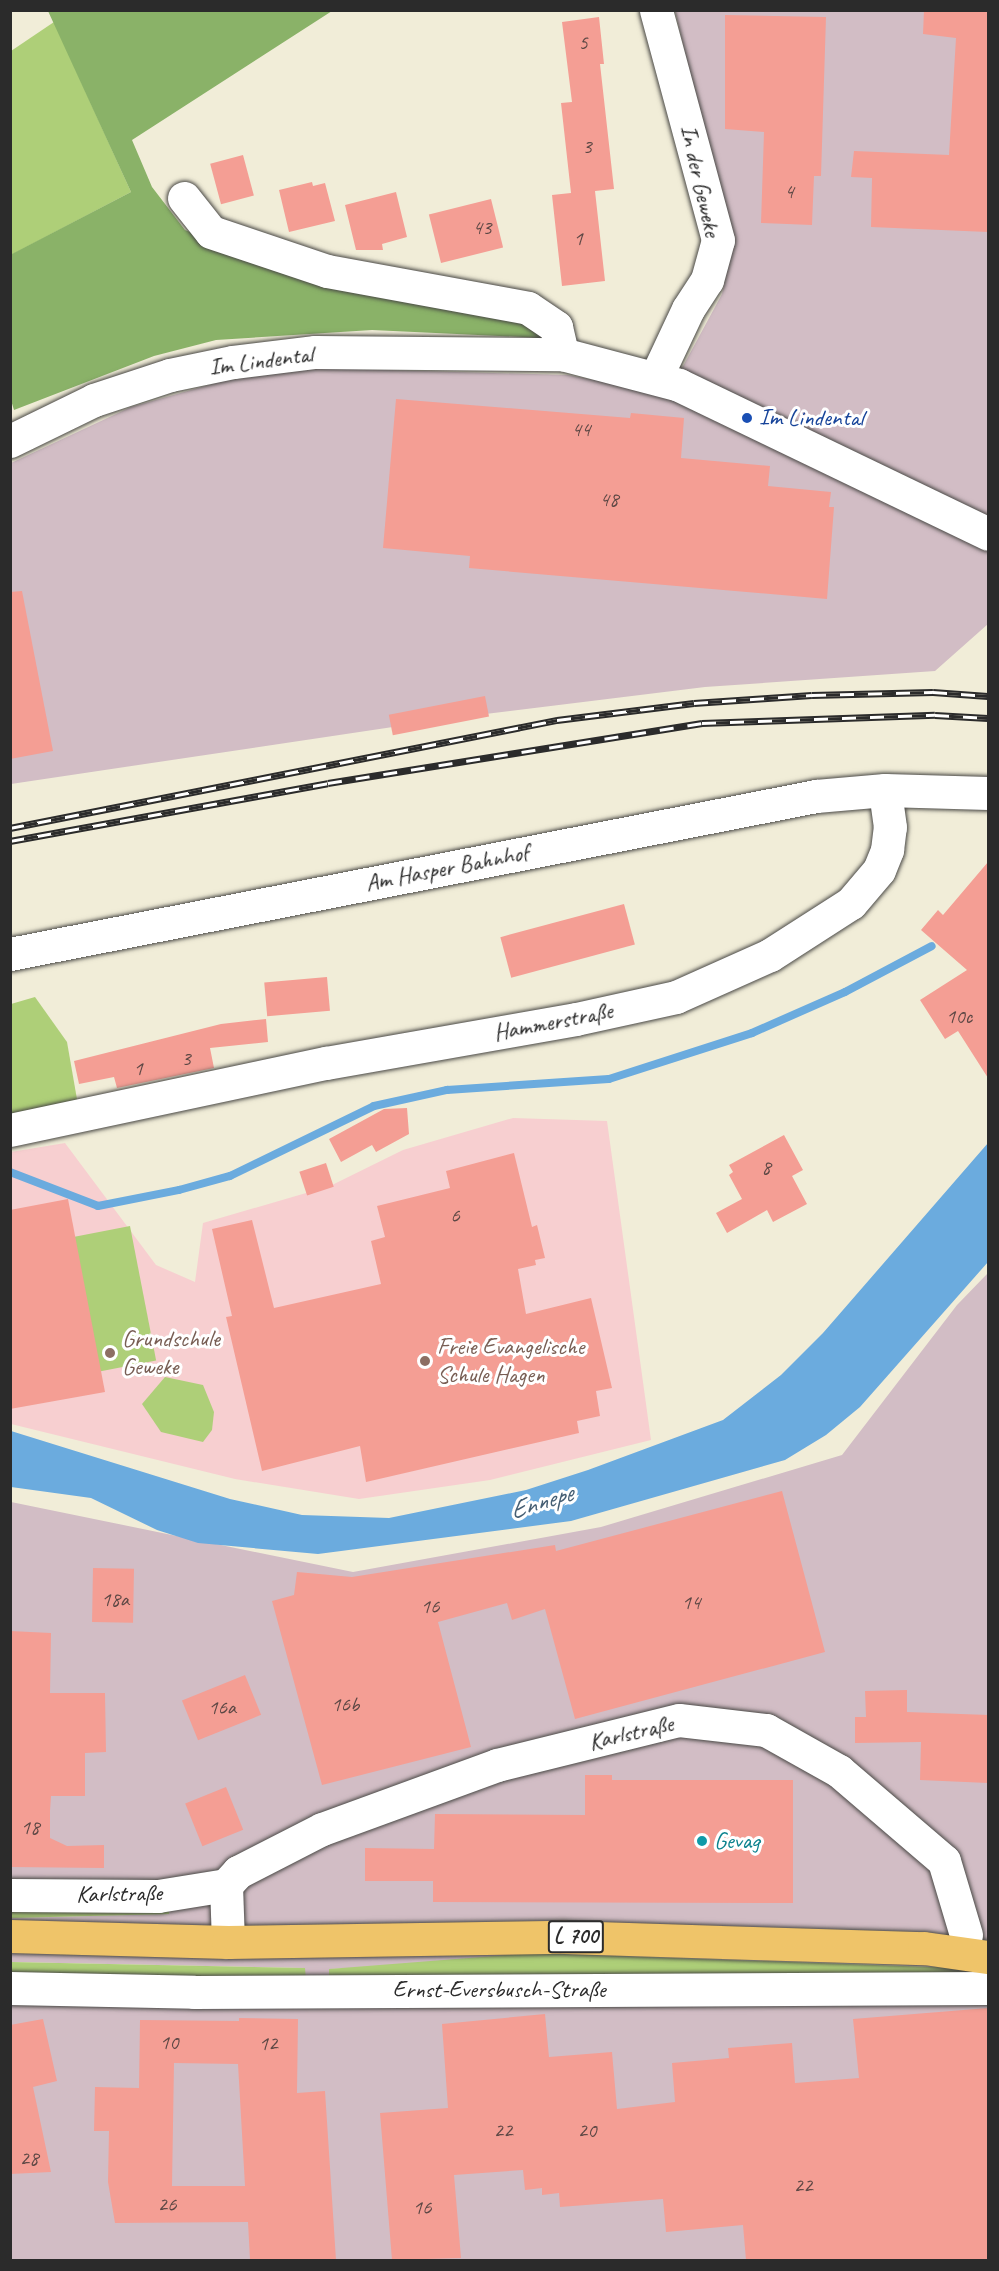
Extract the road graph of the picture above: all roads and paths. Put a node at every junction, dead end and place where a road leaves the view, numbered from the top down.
1 (656, 10) edge
2 (184, 198) dead end
3 (562, 354) junction
4 (656, 377) junction
5 (10, 441) edge
6 (988, 534) edge
7 (885, 790) junction
8 (988, 793) edge
9 (10, 954) edge
10 (10, 1130) edge
11 (226, 1885) junction
12 (10, 1895) edge
13 (10, 1936) edge
14 (228, 1942) junction
15 (981, 1942) edge
16 (10, 1988) edge
17 (988, 1988) edge

1 - 4 street, In der Geweke
2 - 3 street
3 - 4 street, Im Lindental
3 - 5 street, Im Lindental
4 - 6 street, Im Lindental
7 - 8 street
7 - 9 street, Am Hasper Bahnhof
7 - 10 street, Hammerstraße
11 - 12 street, Karlstraße
11 - 14 street
11 - 15 street, Karlstraße
13 - 14 main road, L 700
14 - 15 main road, L 700
16 - 17 street, Ernst-Eversbusch-Straße

